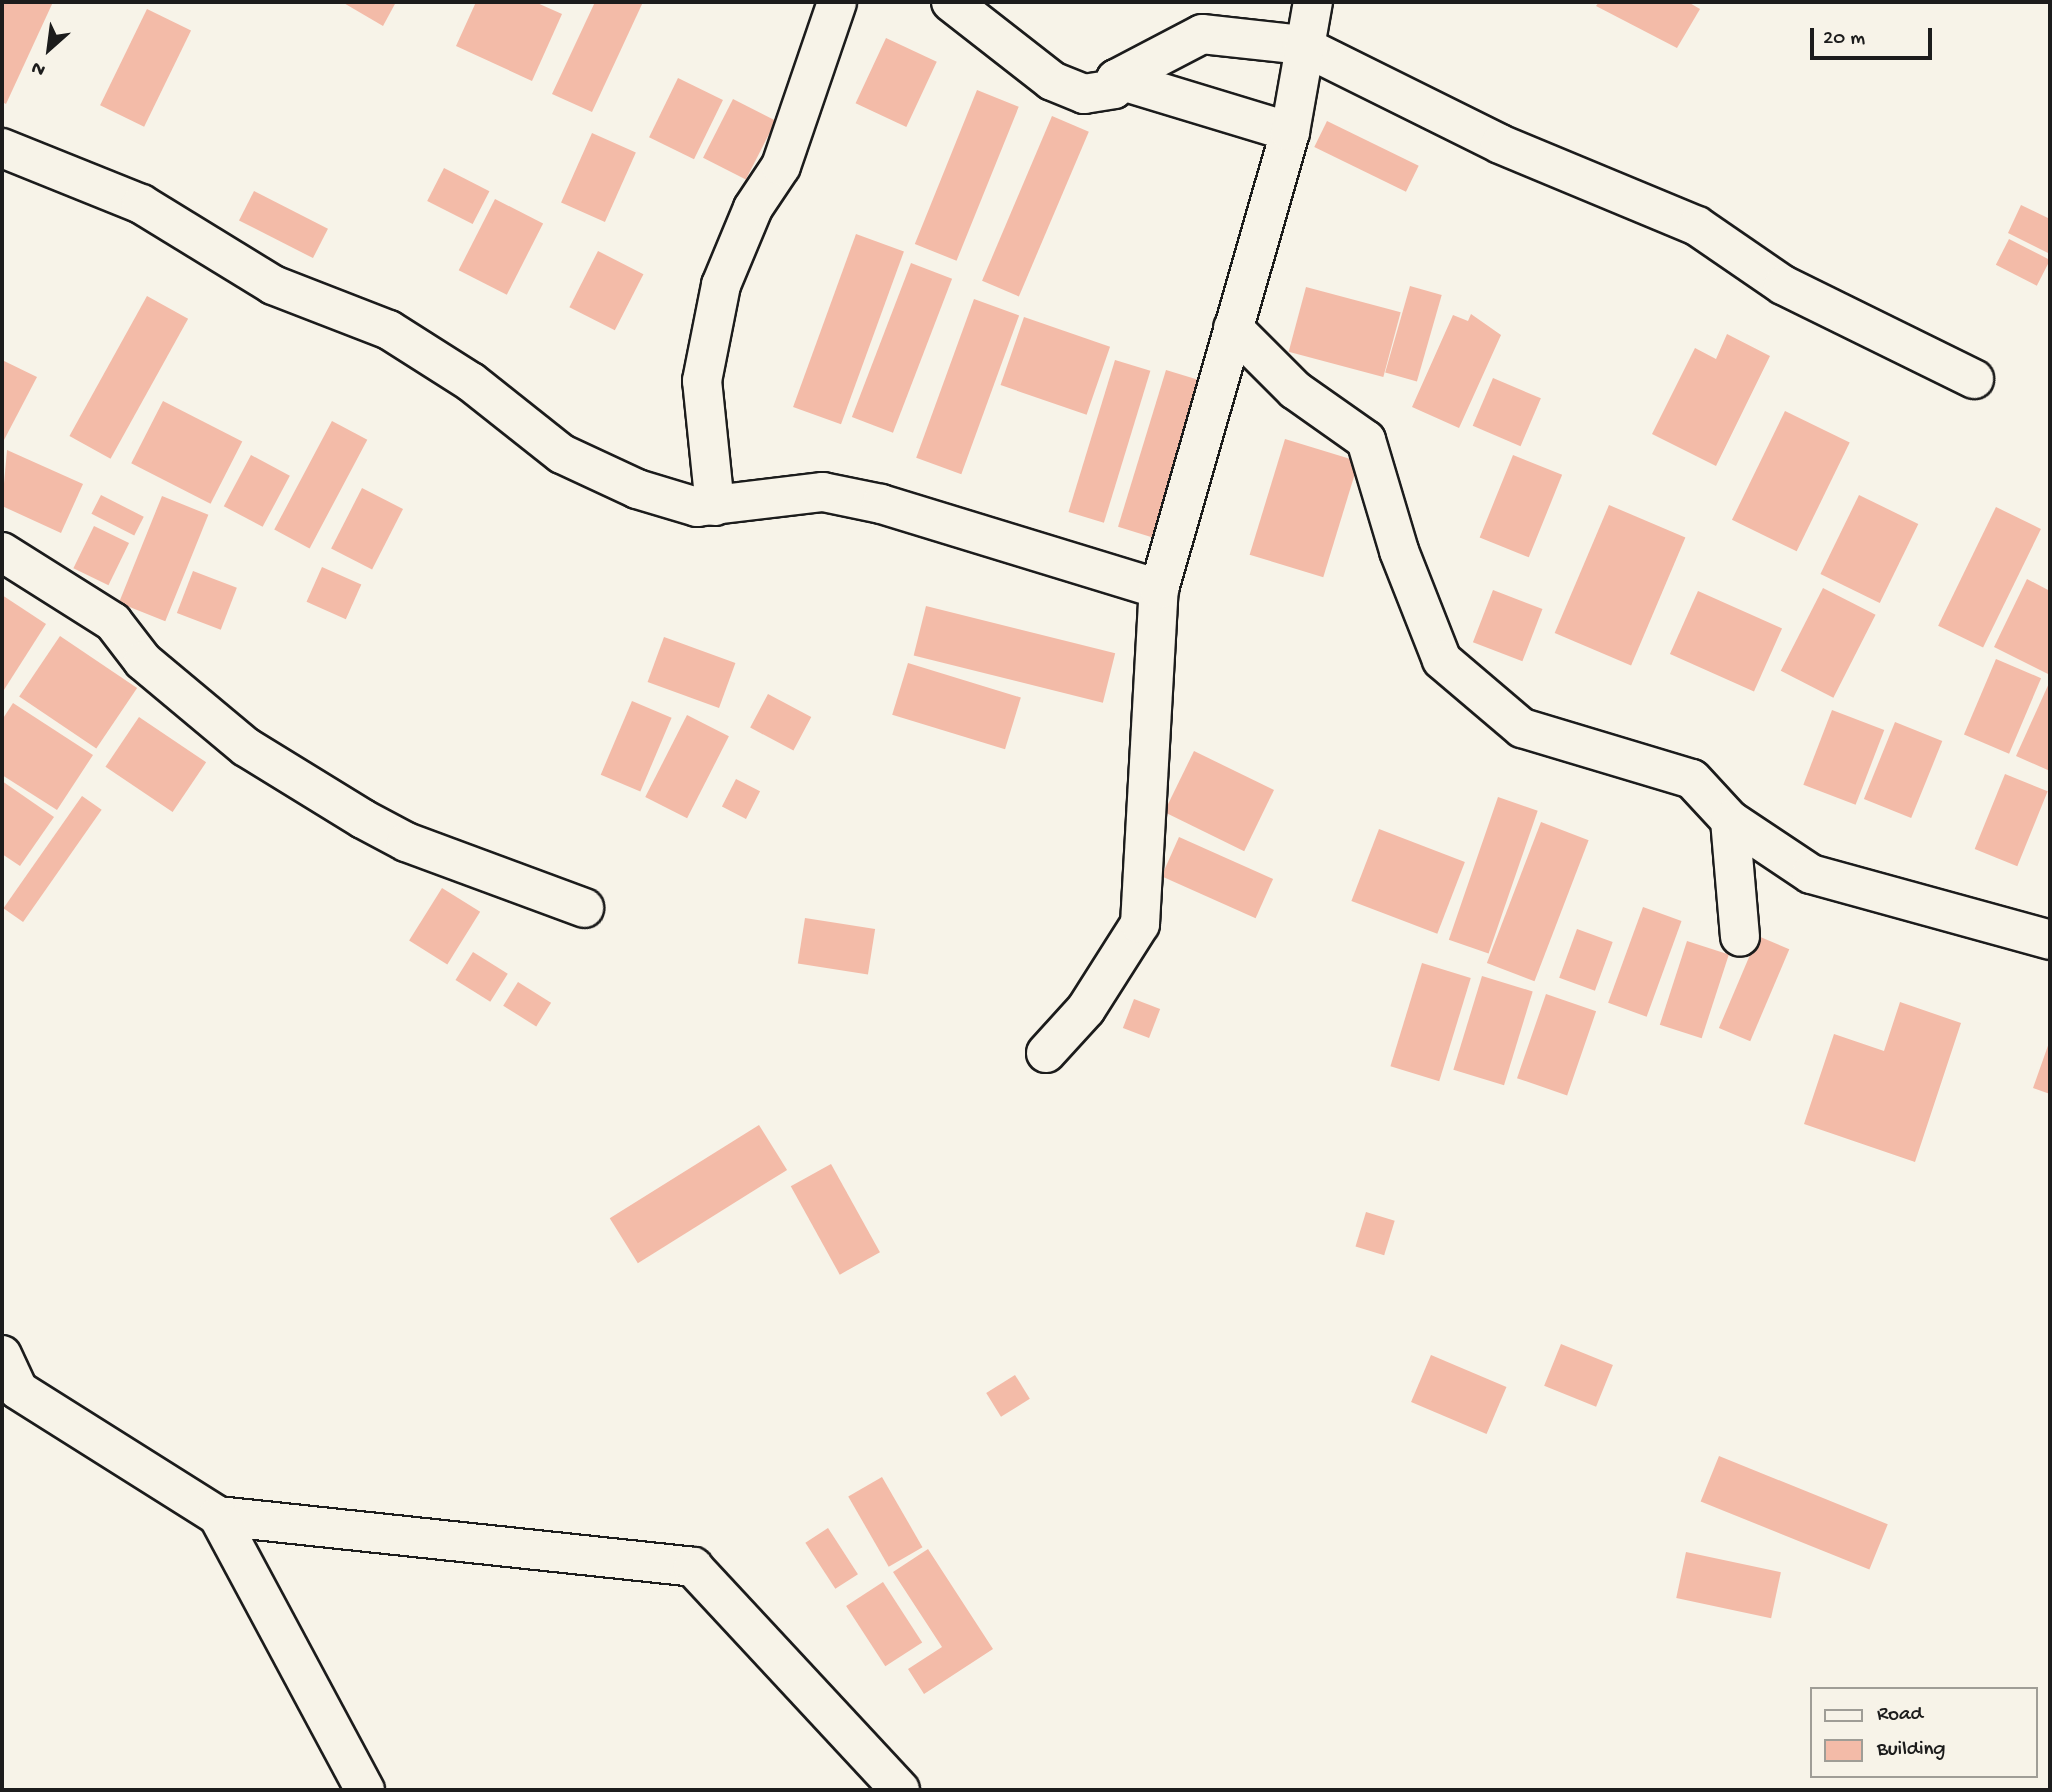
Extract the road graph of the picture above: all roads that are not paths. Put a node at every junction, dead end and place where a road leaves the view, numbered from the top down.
1 (837, 2) edge
2 (951, 2) edge
3 (1313, 2) edge
4 (1301, 45) junction
5 (1116, 79) junction
6 (1290, 132) junction
7 (2, 149) edge
8 (1233, 328) junction
9 (1974, 379) dead end
10 (715, 506) junction
11 (2, 552) edge
12 (1158, 589) junction
13 (1730, 820) junction
14 (584, 908) dead end
15 (1740, 937) dead end
16 (2050, 940) edge
17 (1046, 1054) dead end
18 (2, 1355) edge
19 (218, 1516) junction
20 (365, 1790) edge
21 (900, 1790) edge

1 - 10 street
2 - 5 street
3 - 4 street
4 - 5 street
4 - 6 street
4 - 9 street
5 - 6 street
6 - 8 street
7 - 10 street
8 - 12 street
8 - 13 street
10 - 12 street
11 - 14 street
12 - 17 street
13 - 15 street
13 - 16 street
18 - 19 street
19 - 20 street
19 - 21 street

